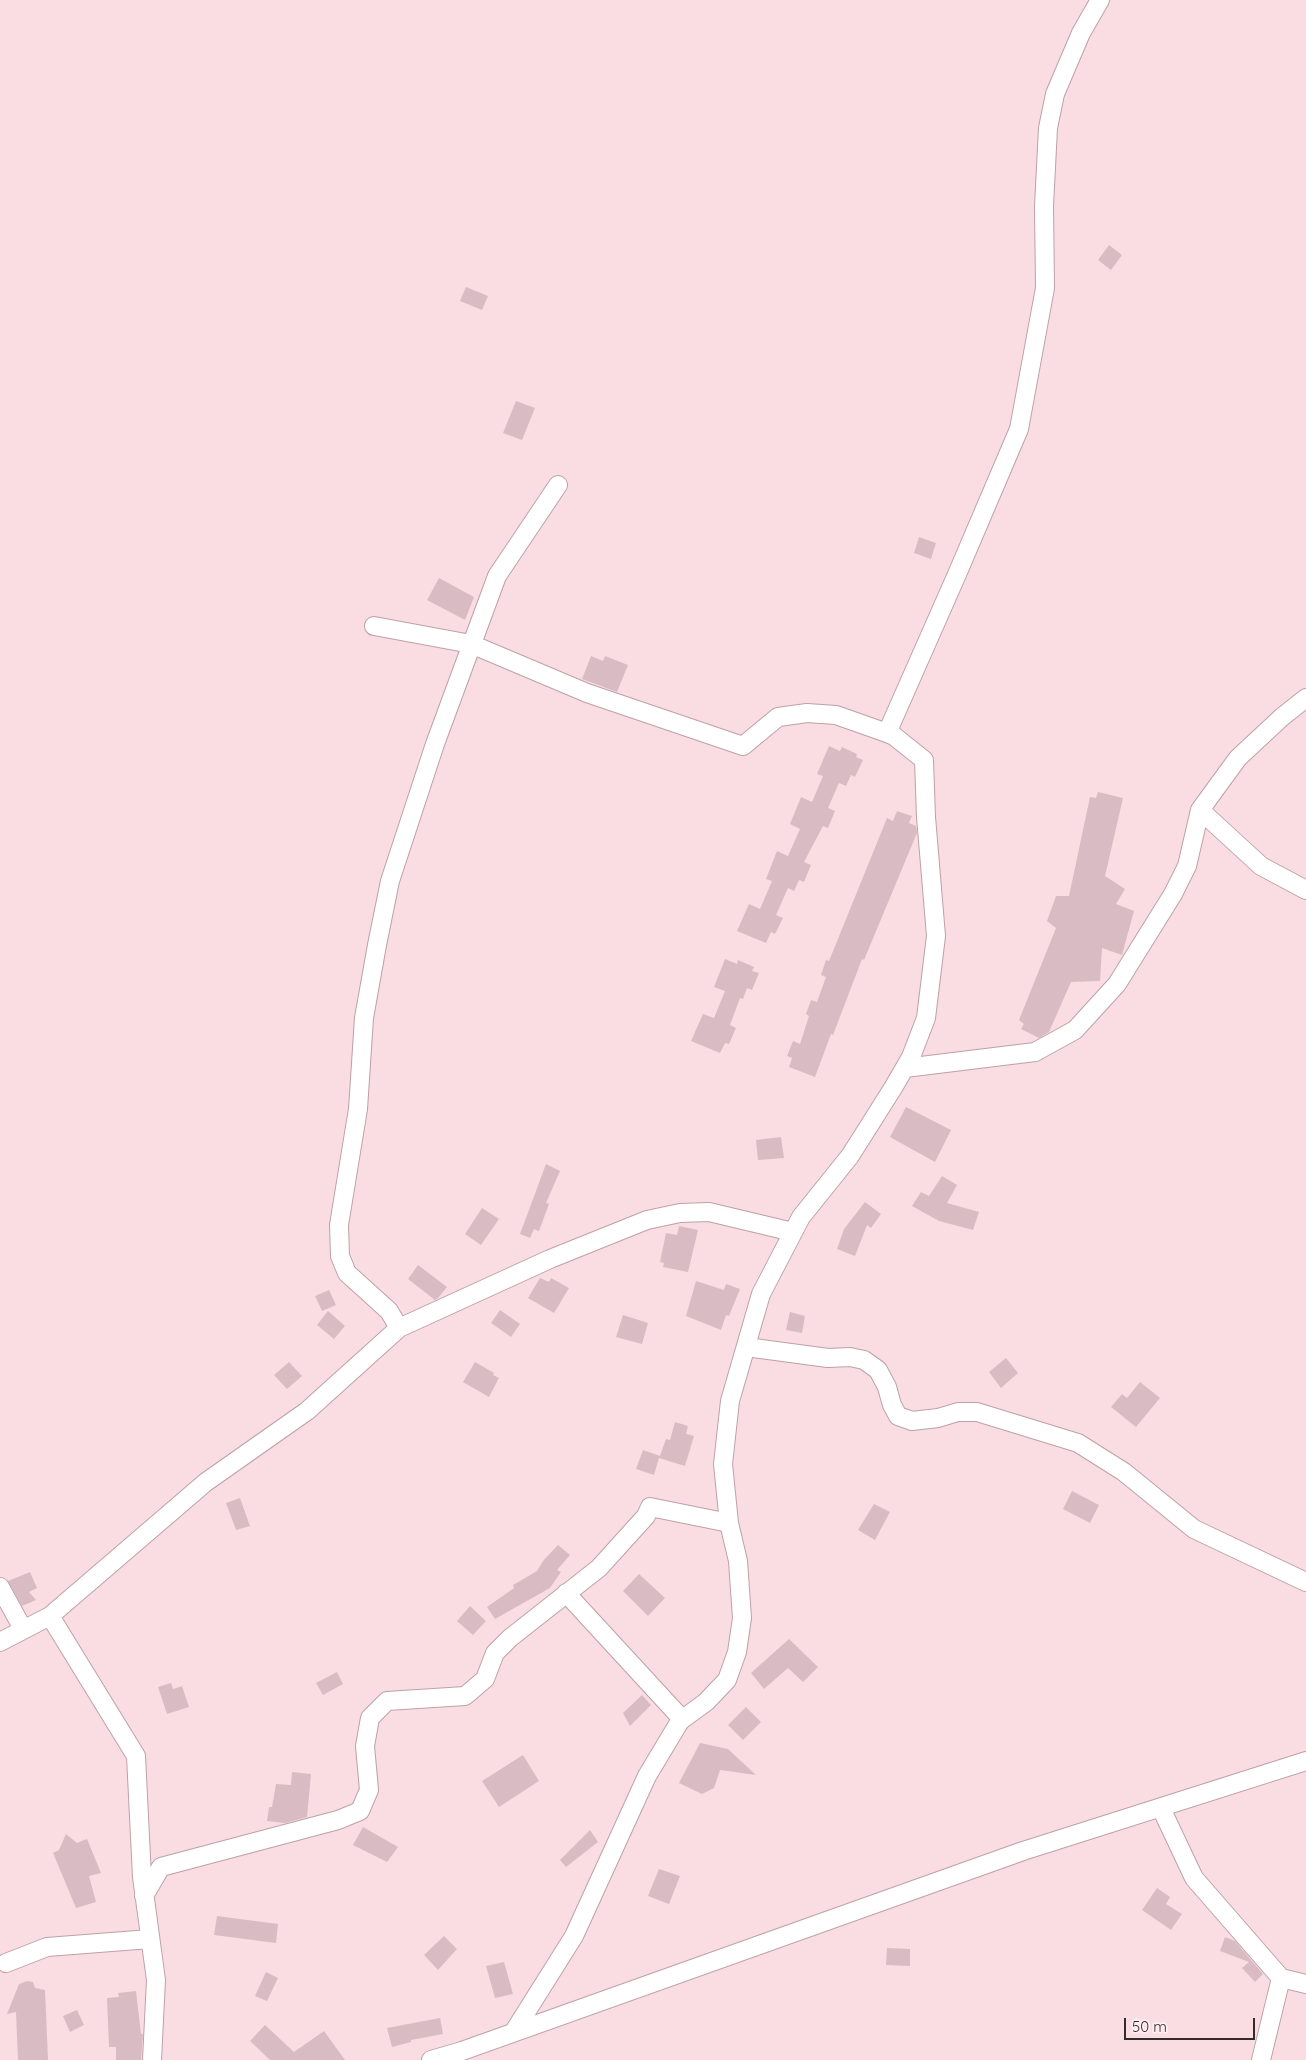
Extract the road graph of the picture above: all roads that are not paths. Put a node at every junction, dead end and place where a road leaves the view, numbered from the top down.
1 (1100, 0) edge
2 (558, 485) dead end
3 (374, 626) dead end
4 (471, 644) junction
5 (1306, 698) edge
6 (887, 733) junction
7 (1200, 810) junction
8 (1306, 890) edge
9 (905, 1068) junction
10 (793, 1232) junction
11 (399, 1328) junction
12 (746, 1347) junction
13 (729, 1523) junction
14 (1306, 1582) edge
15 (0, 1587) edge
16 (566, 1593) junction
17 (50, 1616) junction
18 (23, 1629) junction
19 (0, 1642) edge
20 (682, 1719) junction
21 (1306, 1761) edge
22 (1161, 1808) junction
23 (144, 1896) junction
24 (150, 1939) junction
25 (6, 1963) dead end
26 (1281, 1978) junction
27 (1306, 1984) edge
28 (512, 2033) junction
29 (152, 2060) edge
30 (431, 2060) edge
31 (1262, 2060) edge

1 - 6 street
2 - 4 street
3 - 4 street
4 - 6 street
4 - 11 street
5 - 7 street
6 - 9 street
7 - 8 street
7 - 9 street
9 - 10 street
10 - 11 street
10 - 12 street
11 - 17 street
12 - 13 street
12 - 14 street
13 - 16 street
13 - 20 street
15 - 18 street
16 - 20 street
16 - 23 street
17 - 18 street
17 - 23 street
18 - 19 street
20 - 28 street
21 - 22 street
22 - 26 street
22 - 28 street
23 - 24 street
24 - 25 street
24 - 29 street
26 - 27 street
26 - 31 street
28 - 30 street

